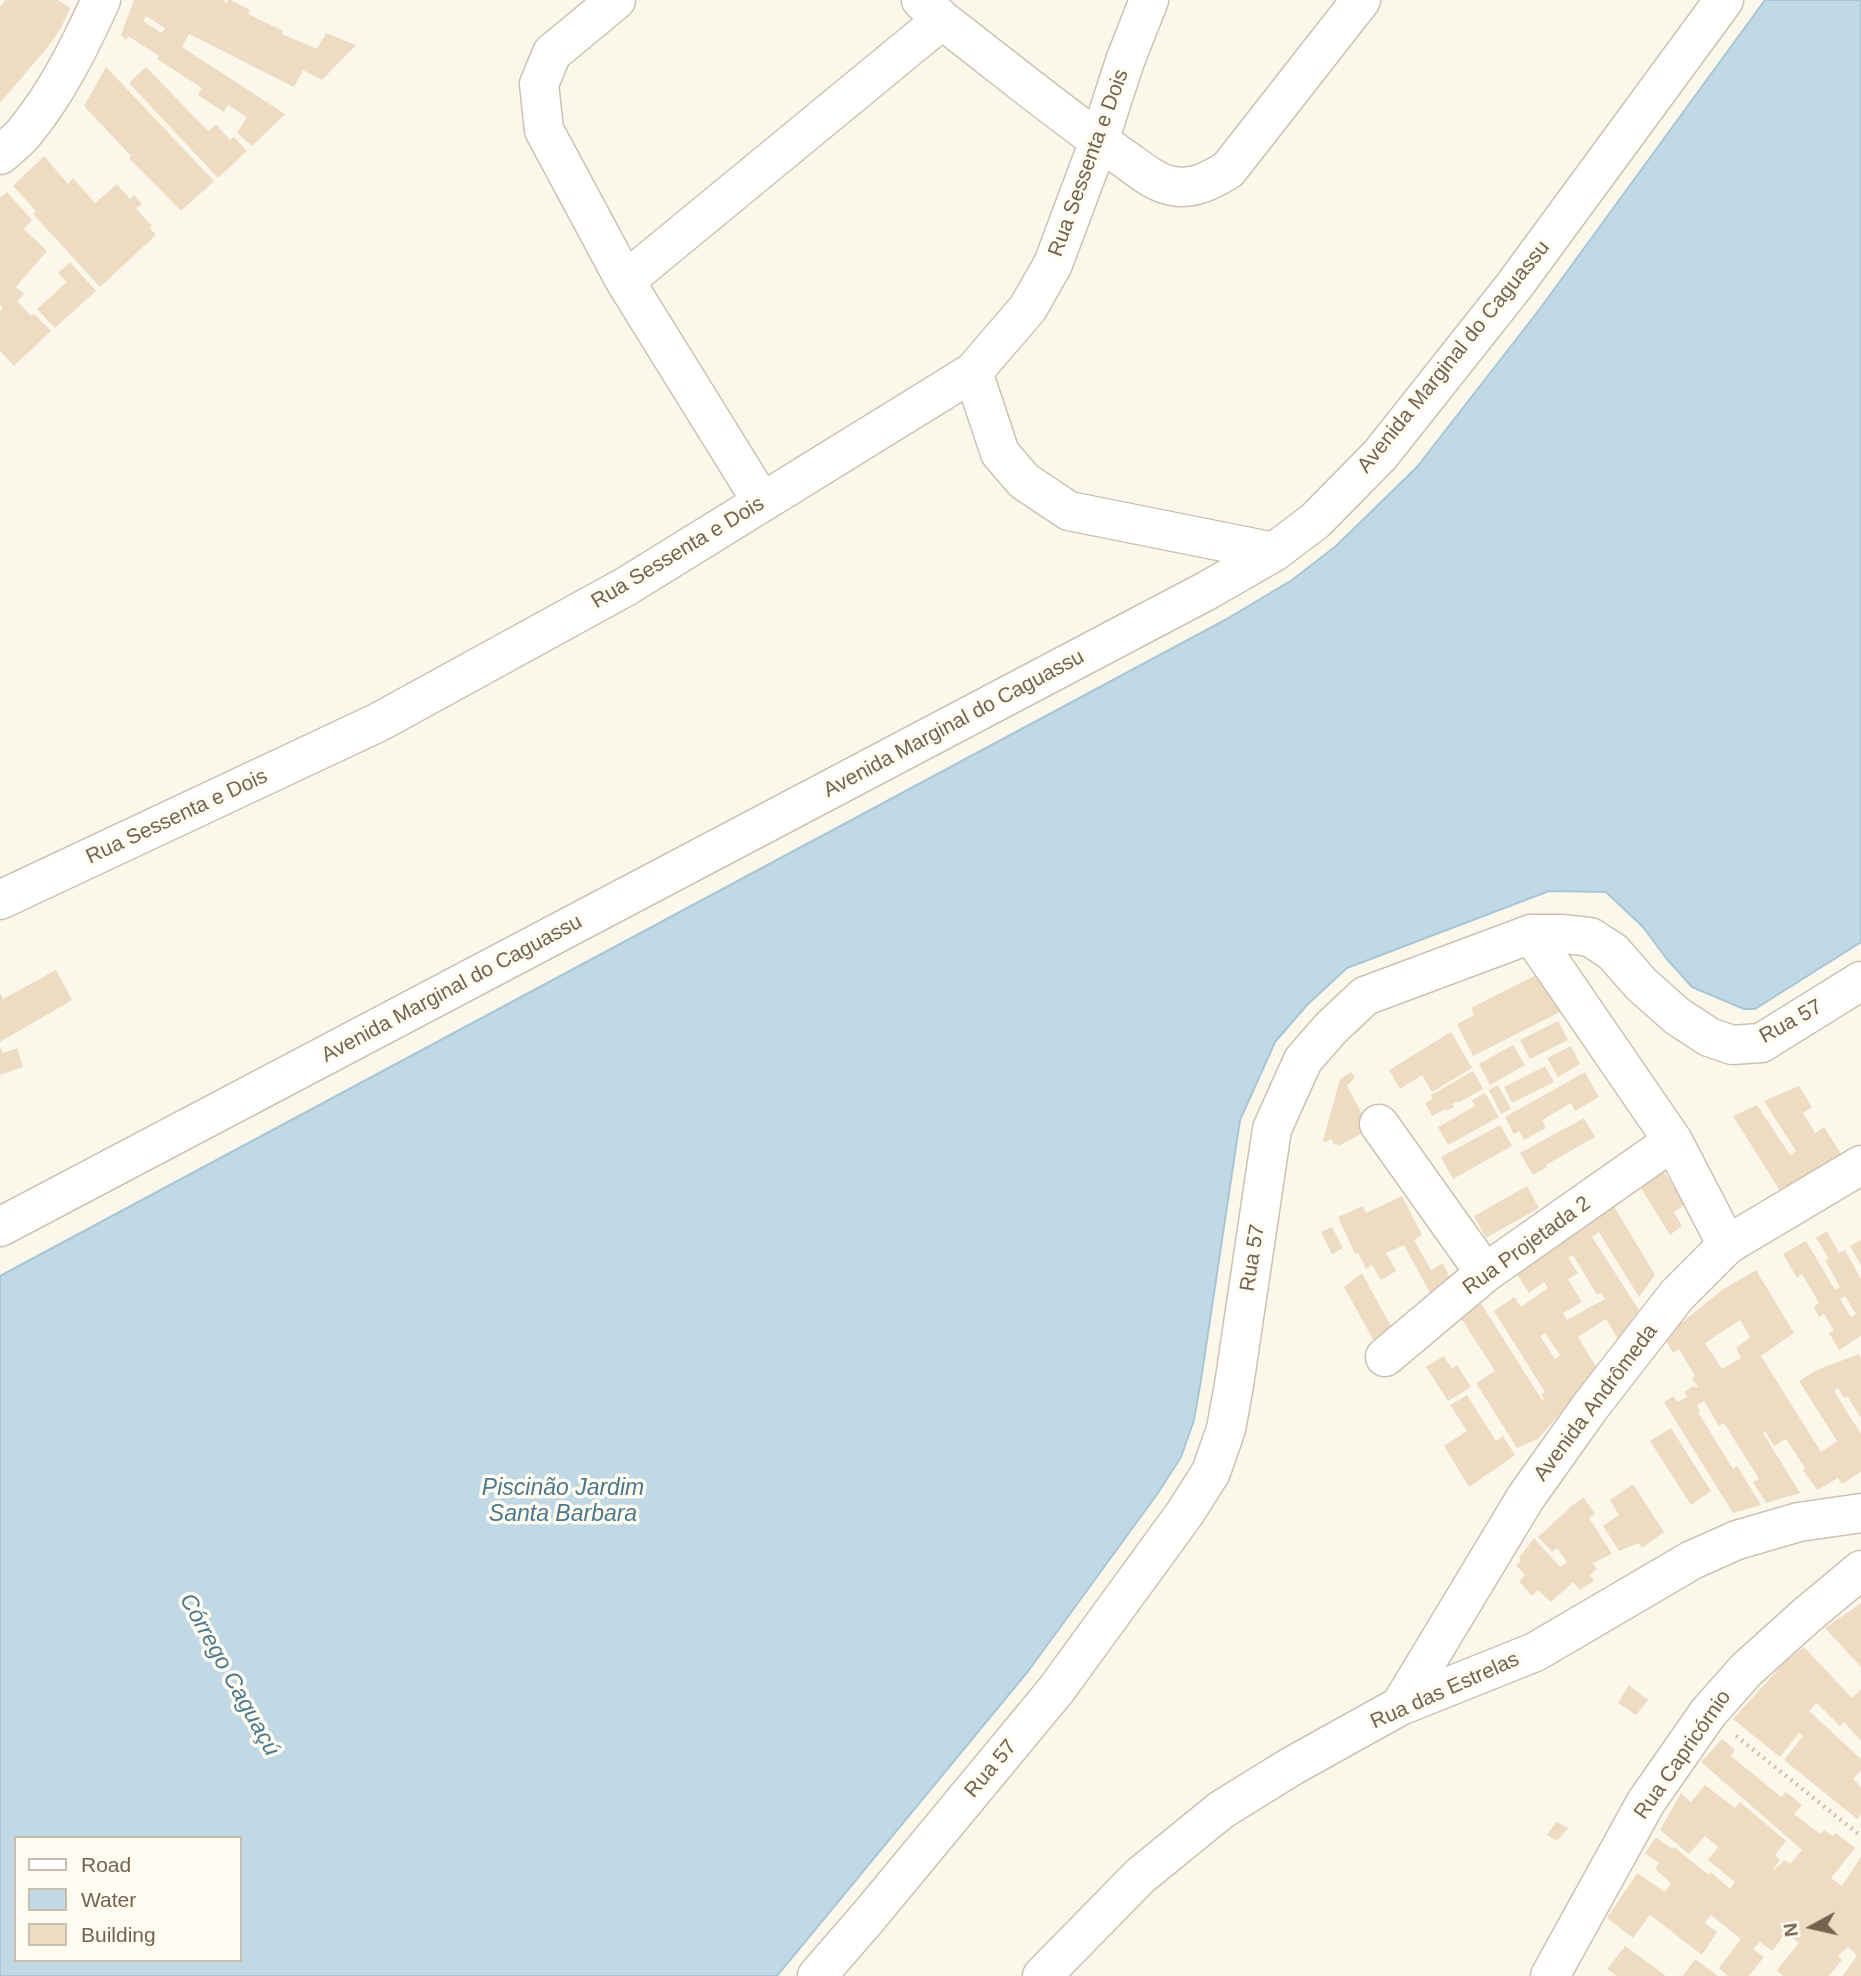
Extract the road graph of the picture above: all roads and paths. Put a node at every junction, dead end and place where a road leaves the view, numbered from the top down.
1 (101, 0) edge
2 (616, 0) edge
3 (1149, 0) edge
4 (1361, 0) edge
5 (1724, 0) edge
6 (931, 10) edge
7 (1099, 141) junction
8 (0, 155) edge
9 (625, 281) junction
10 (973, 372) junction
11 (762, 502) junction
12 (1273, 552) junction
13 (0, 900) edge
14 (1531, 934) junction
15 (1861, 981) edge
16 (1379, 1124) dead end
17 (1673, 1141) junction
18 (1861, 1165) edge
19 (0, 1227) edge
20 (1727, 1245) junction
21 (1485, 1273) junction
22 (1385, 1357) dead end
23 (1861, 1513) edge
24 (1861, 1570) edge
25 (1400, 1706) junction
26 (1708, 1713) junction
27 (1861, 1836) edge
28 (817, 1976) edge
29 (1042, 1976) edge
30 (1550, 1976) edge

1 - 8 street
2 - 9 street
3 - 7 street, Rua Sessenta e Dois
4 - 7 street
5 - 12 street, Avenida Marginal do Caguassu
6 - 7 street
6 - 9 street
7 - 10 street, Rua Sessenta e Dois
9 - 11 street
10 - 11 street, Rua Sessenta e Dois
10 - 12 street
11 - 13 street, Rua Sessenta e Dois
12 - 19 street, Avenida Marginal do Caguassu
14 - 15 street, Rua 57
14 - 17 street
14 - 28 street, Rua 57
16 - 21 street
17 - 20 street
17 - 21 street, Rua Projetada 2
18 - 20 street, Avenida Andrômeda
20 - 25 street, Avenida Andrômeda
21 - 22 street, Rua Projetada 2
23 - 25 street, Rua das Estrelas
24 - 26 street, Rua Capricórnio
25 - 29 street, Rua das Estrelas
26 - 27 path
26 - 30 street, Rua Capricórnio

